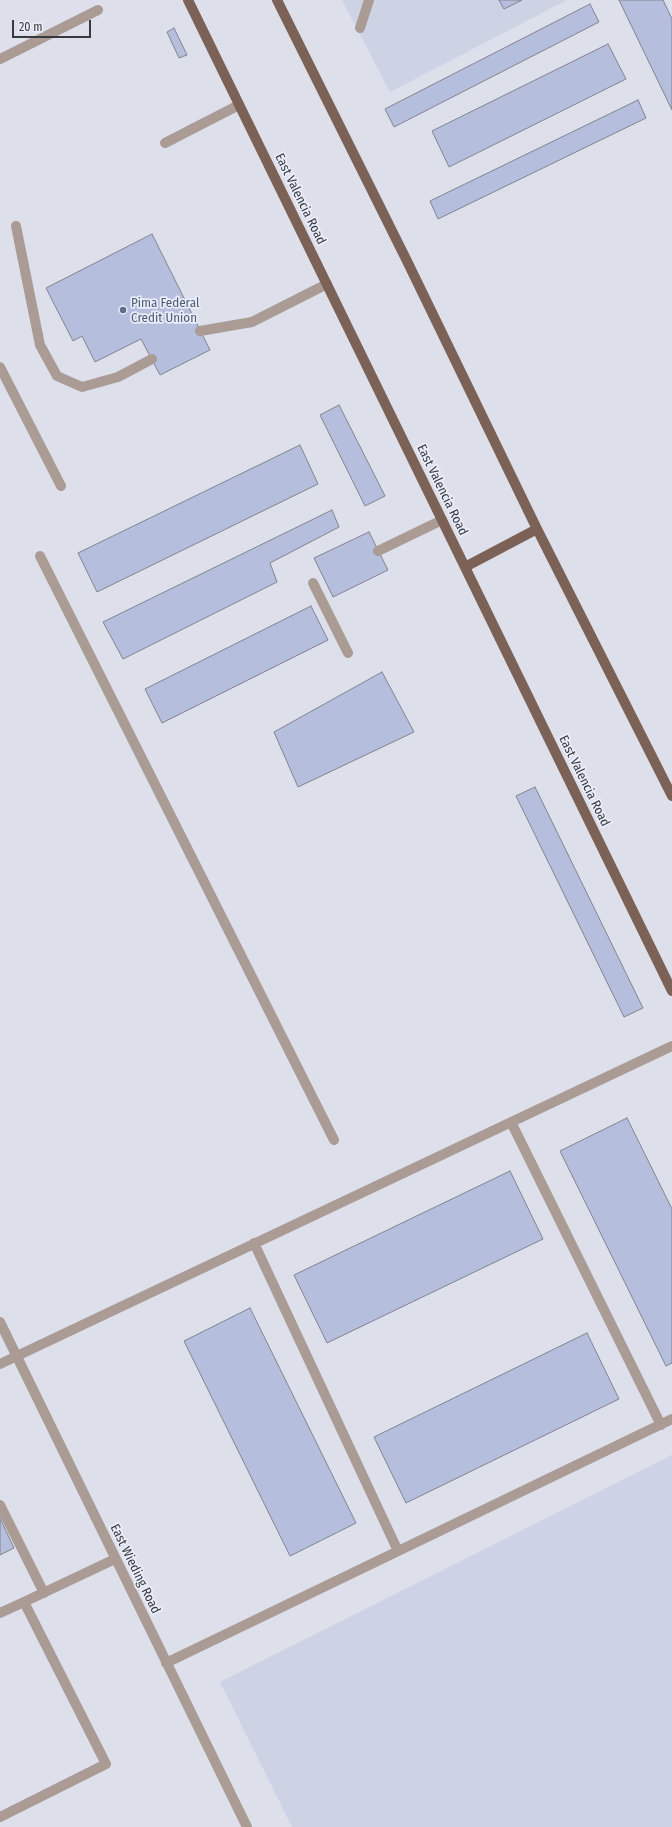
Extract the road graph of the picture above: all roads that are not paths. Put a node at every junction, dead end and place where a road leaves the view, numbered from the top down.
1 (188, 0) edge
2 (277, 0) edge
3 (369, 0) edge
4 (98, 10) dead end
5 (360, 28) dead end
6 (0, 59) edge
7 (240, 105) junction
8 (165, 143) dead end
9 (16, 226) dead end
10 (327, 284) junction
11 (200, 331) dead end
12 (152, 359) dead end
13 (0, 367) edge
14 (61, 486) dead end
15 (442, 520) junction
16 (537, 529) junction
17 (378, 551) dead end
18 (40, 556) dead end
19 (465, 567) junction
20 (313, 583) dead end
21 (348, 653) dead end
22 (672, 796) edge
23 (672, 991) edge
24 (672, 1046) edge
25 (511, 1122) junction
26 (334, 1140) dead end
27 (254, 1243) junction
28 (0, 1322) edge
29 (17, 1356) junction
30 (0, 1364) edge
31 (672, 1419) edge
32 (661, 1425) junction
33 (0, 1505) edge
34 (398, 1551) junction
35 (115, 1559) junction
36 (44, 1593) junction
37 (24, 1602) junction
38 (0, 1613) edge
39 (166, 1663) junction
40 (0, 1817) edge
41 (247, 1827) edge

1 - 7 main road, East Valencia Road
2 - 16 main road
3 - 5 street
4 - 6 street
7 - 8 street
7 - 10 main road, East Valencia Road
9 - 12 street
10 - 11 street
10 - 15 main road, East Valencia Road
13 - 14 street
15 - 17 street
15 - 19 main road, East Valencia Road
16 - 19 main road
16 - 22 main road
18 - 26 street
19 - 23 main road, East Valencia Road
20 - 21 street
24 - 25 street
25 - 27 street
25 - 32 street
27 - 29 street
27 - 34 street
28 - 29 street, East Wieding Road
29 - 30 street
29 - 35 street, East Wieding Road
31 - 32 street
32 - 34 street
33 - 36 street
34 - 39 street
35 - 36 street
35 - 39 street, East Wieding Road
36 - 37 street
37 - 38 street
37 - 40 street
39 - 41 street, East Wieding Road

